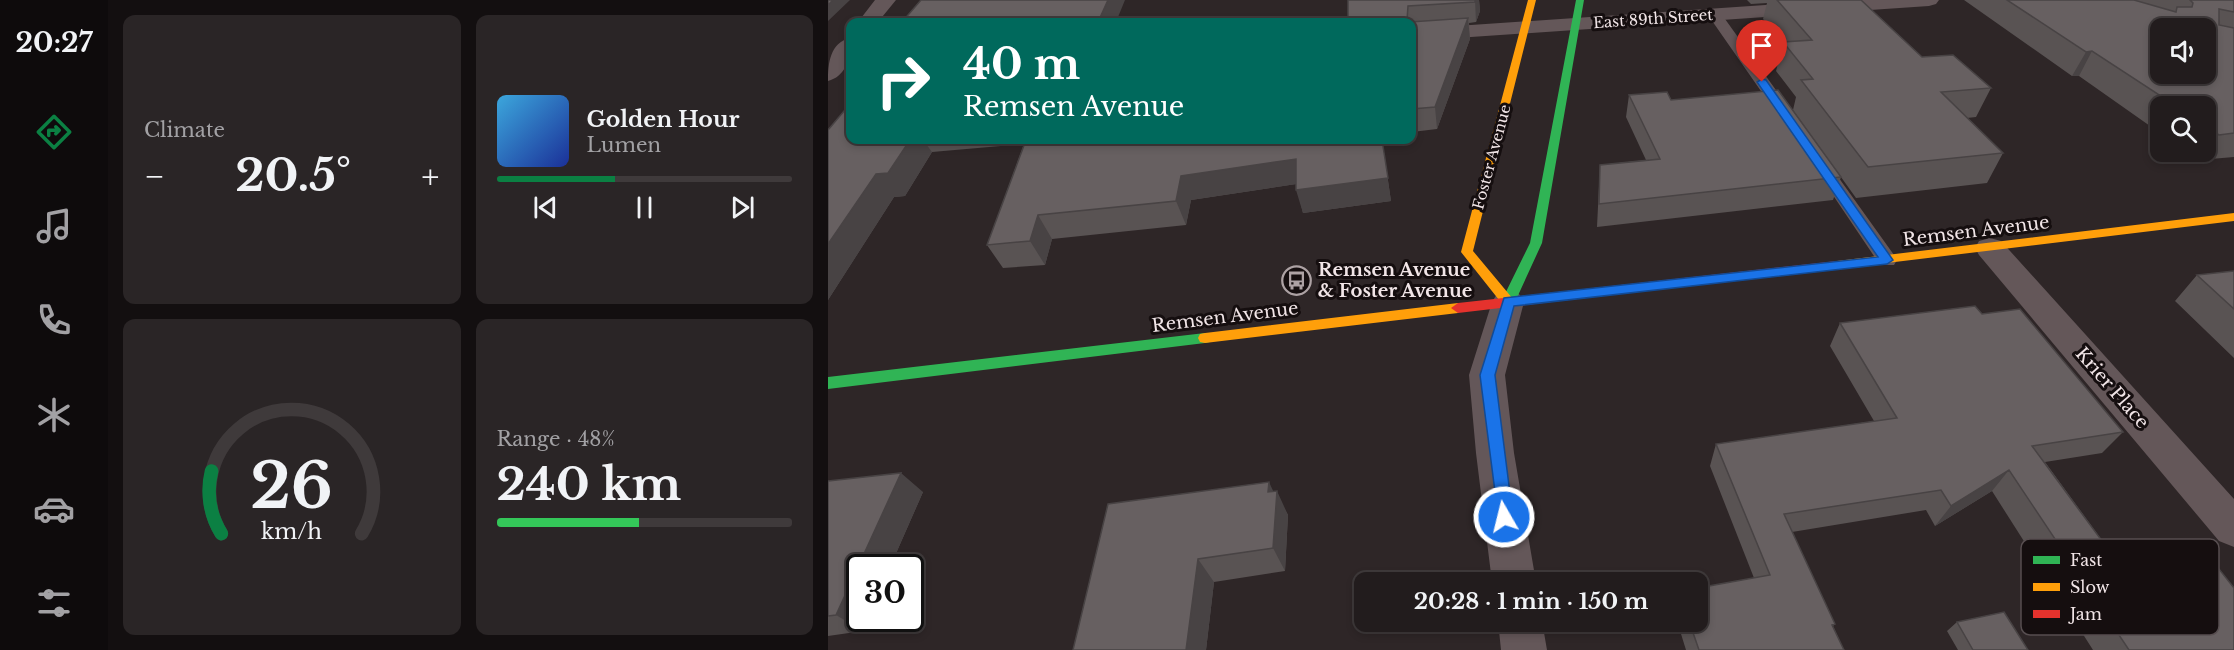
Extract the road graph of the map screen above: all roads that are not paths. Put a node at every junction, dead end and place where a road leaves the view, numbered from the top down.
1 (886, 0) edge
2 (1532, 0) edge
3 (1580, 0) edge
4 (1929, 0) edge
5 (1715, 15) junction
6 (871, 18) edge
7 (1577, 24) junction
8 (1526, 27) junction
9 (1416, 35) edge
10 (846, 50) edge
11 (828, 74) edge
12 (846, 80) edge
13 (828, 82) edge
14 (1791, 123) edge
15 (1811, 151) edge
16 (2234, 217) edge
17 (1990, 248) junction
18 (1887, 260) junction
19 (1509, 302) junction
20 (828, 383) edge
21 (2234, 528) edge
22 (1513, 572) edge
23 (1522, 632) edge
24 (1524, 650) edge

1 - 6 street
2 - 8 main road, Foster Avenue
3 - 7 main road
4 - 5 street, East 89th Street
5 - 7 street, East 89th Street
5 - 14 lane
7 - 8 street, East 89th Street
7 - 19 main road
8 - 9 street, East 89th Street
8 - 19 main road, Foster Avenue
10 - 11 street
12 - 13 street
15 - 18 lane
16 - 17 main road, Remsen Avenue
17 - 18 main road, Remsen Avenue
17 - 21 street, Krier Place
18 - 19 main road, Remsen Avenue
19 - 20 main road, Remsen Avenue
19 - 22 street
23 - 24 street

